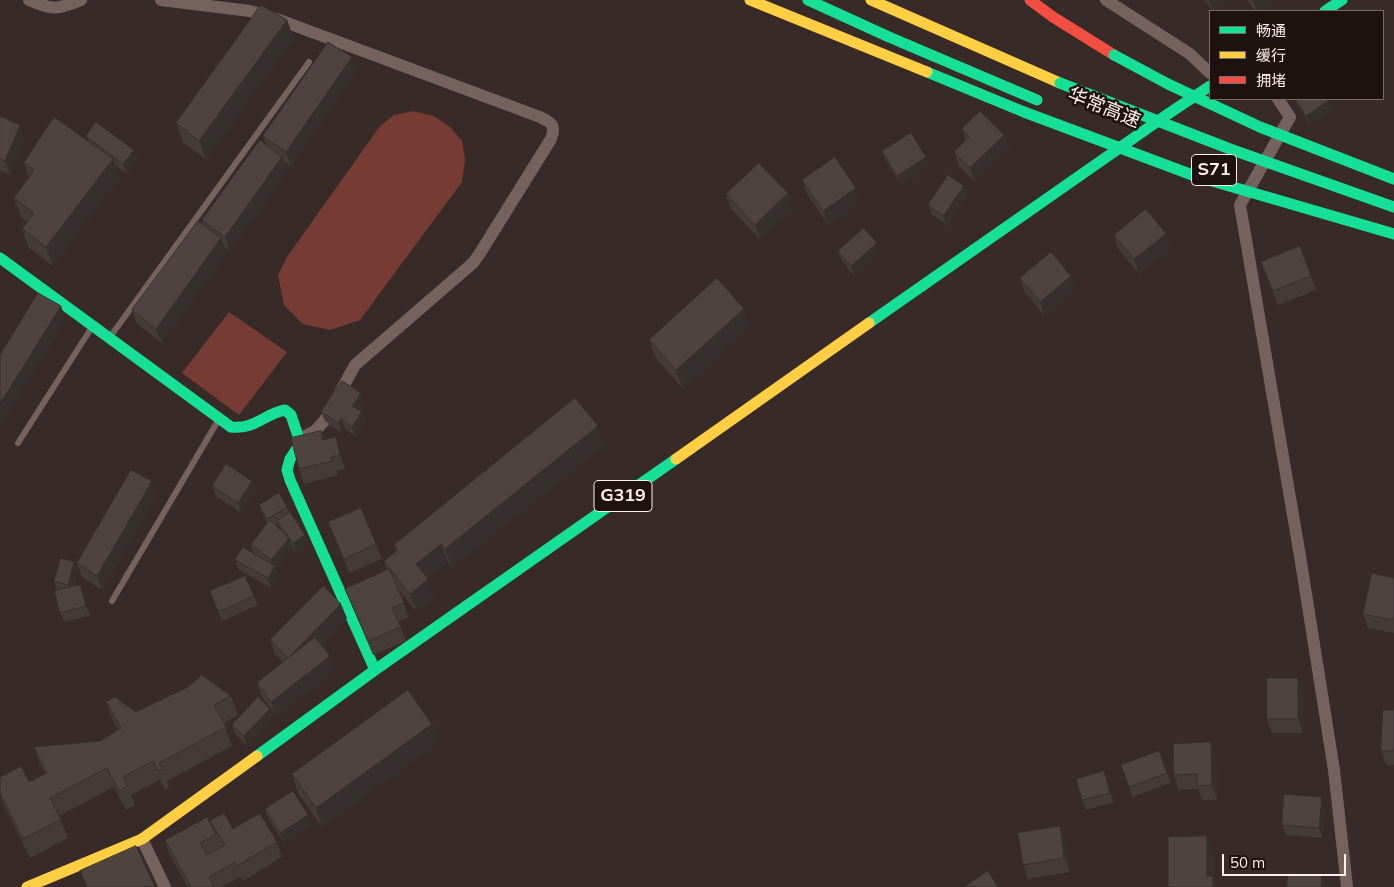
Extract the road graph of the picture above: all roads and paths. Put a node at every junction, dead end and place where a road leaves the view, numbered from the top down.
1 (29, 0) edge
2 (81, 0) edge
3 (161, 0) edge
4 (750, 0) edge
5 (808, 0) edge
6 (871, 0) edge
7 (1030, 0) edge
8 (1106, 0) edge
9 (1342, 0) edge
10 (1327, 10) edge
11 (309, 62) dead end
12 (1209, 72) edge
13 (1209, 87) edge
14 (1279, 100) edge
15 (1041, 102) dead end
16 (1118, 132) dead end
17 (1145, 143) dead end
18 (1208, 168) dead end
19 (1394, 179) edge
20 (1394, 207) edge
21 (1394, 234) edge
22 (0, 258) edge
23 (93, 326) junction
24 (109, 338) junction
25 (220, 418) junction
26 (299, 440) junction
27 (18, 443) dead end
28 (112, 601) dead end
29 (375, 670) junction
30 (142, 838) junction
31 (26, 887) edge
32 (165, 887) edge
33 (1347, 887) edge

1 - 2 street
3 - 26 street
4 - 21 main road, bridge
5 - 15 main road
6 - 20 main road, 华常高速 / S71, bridge
7 - 19 main road, bridge
8 - 12 street
9 - 10 main road
11 - 24 lane
13 - 29 main road, G319
14 - 33 street
16 - 17 main road, 华常高速
18 - 21 main road, S71, bridge
22 - 23 main road
23 - 24 main road
23 - 27 lane
24 - 25 main road
25 - 26 main road
25 - 28 lane
26 - 29 main road
29 - 30 main road, G319
30 - 31 main road, G319
30 - 32 street

